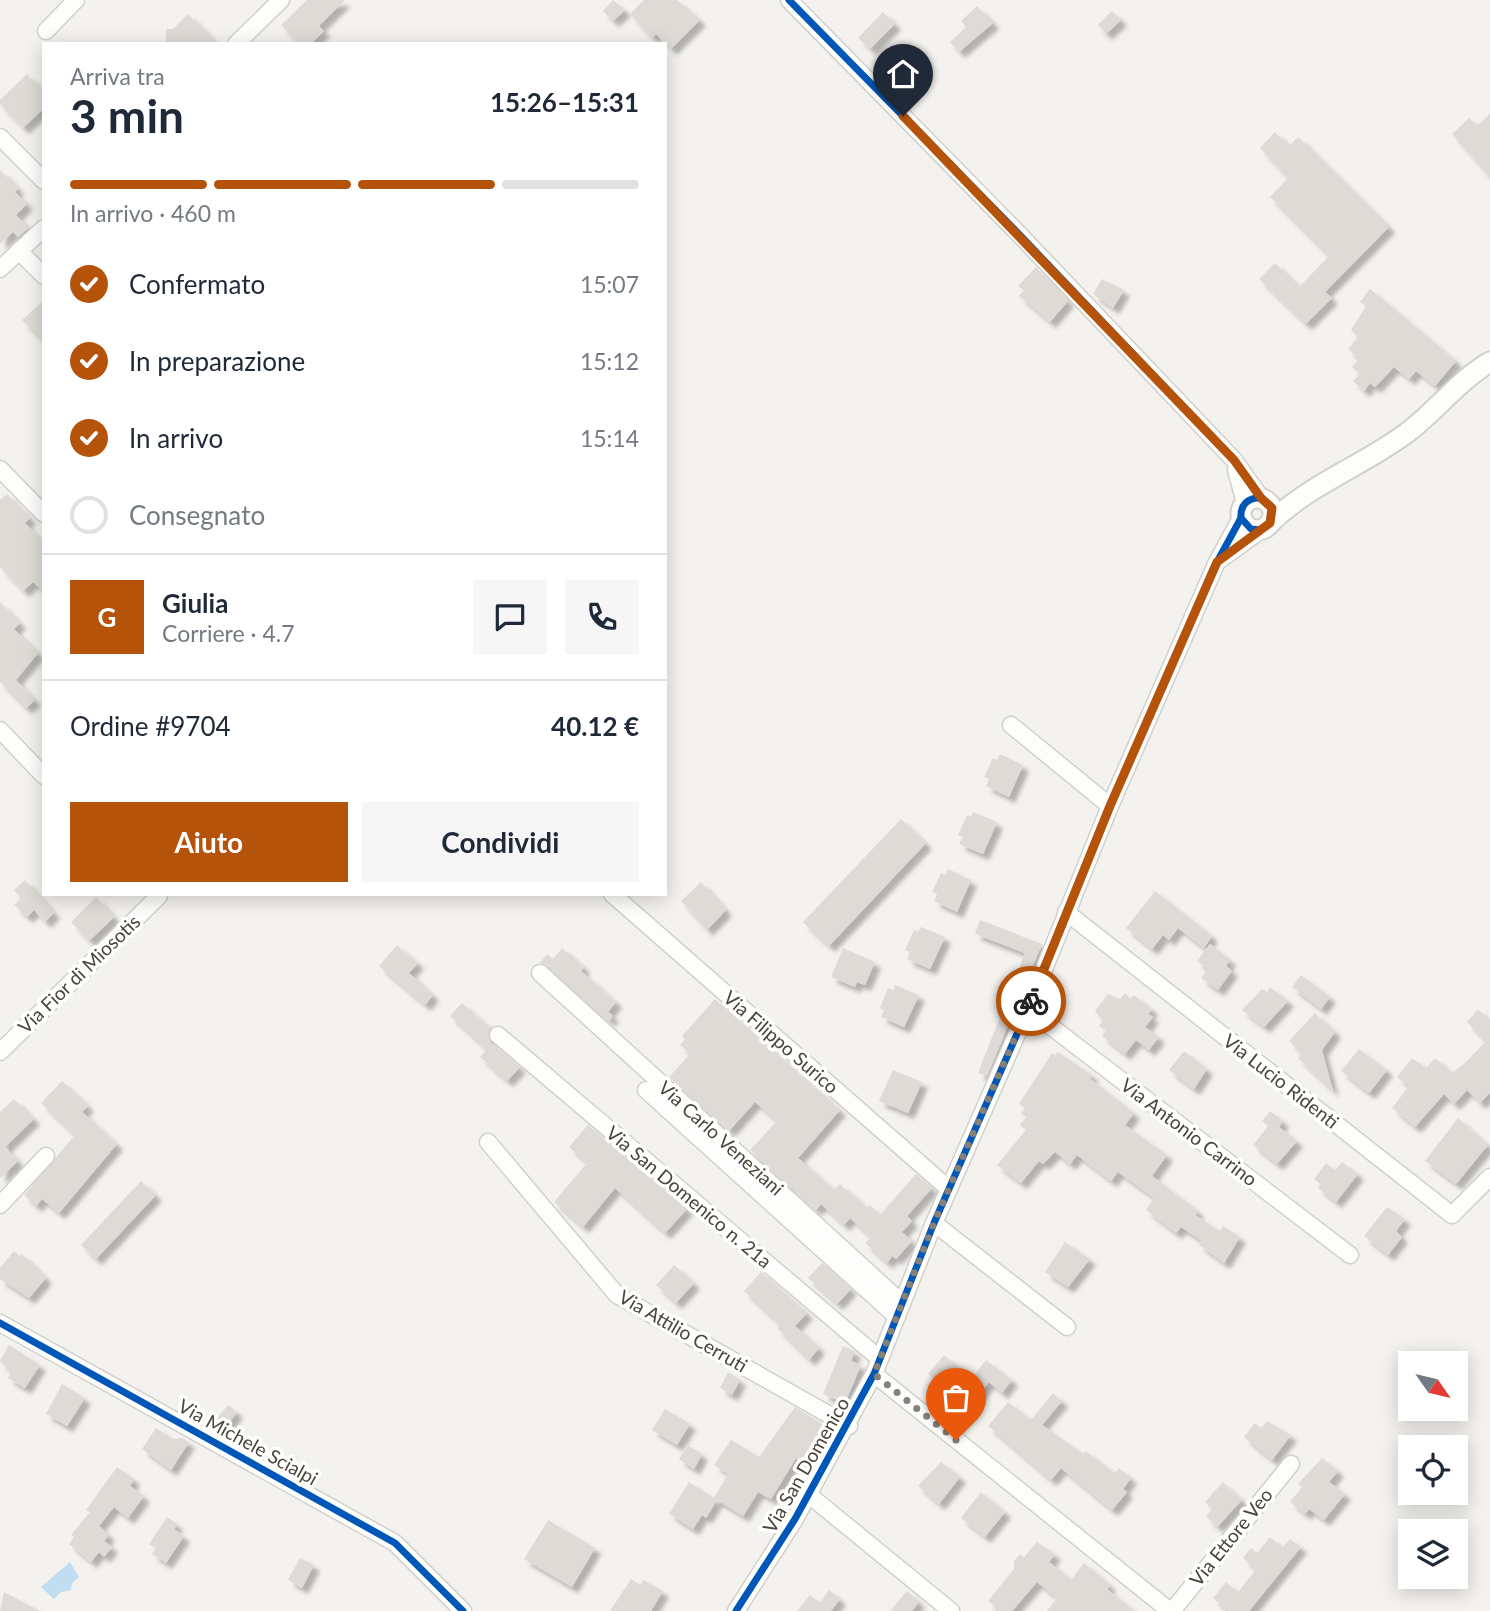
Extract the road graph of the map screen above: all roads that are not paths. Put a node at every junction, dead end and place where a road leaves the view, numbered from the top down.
1 (76, 0) edge
2 (281, 0) edge
3 (789, 0) edge
4 (46, 31) dead end
5 (238, 42) edge
6 (0, 137) edge
7 (42, 179) edge
8 (42, 230) edge
9 (19, 251) junction
10 (0, 269) edge
11 (42, 274) edge
12 (1490, 362) edge
13 (0, 469) edge
14 (1295, 499) junction
15 (1253, 505) junction
16 (42, 512) edge
17 (1266, 526) junction
18 (1217, 562) junction
19 (1011, 725) dead end
20 (0, 730) edge
21 (42, 774) edge
22 (1110, 806) junction
23 (157, 896) edge
24 (614, 896) edge
25 (1066, 912) junction
26 (540, 973) dead end
27 (1028, 1009) junction
28 (498, 1035) dead end
29 (0, 1052) edge
30 (646, 1090) dead end
31 (488, 1142) dead end
32 (46, 1156) dead end
33 (1490, 1177) edge
34 (949, 1189) junction
35 (0, 1205) edge
36 (934, 1223) junction
37 (1350, 1255) dead end
38 (899, 1310) junction
39 (0, 1323) edge
40 (1067, 1327) dead end
41 (877, 1367) junction
42 (849, 1426) junction
43 (1291, 1464) dead end
44 (808, 1495) junction
45 (463, 1611) edge
46 (736, 1611) edge
47 (951, 1611) edge
48 (1171, 1611) edge

1 - 4 street
2 - 5 street
3 - 15 street
6 - 7 street
8 - 9 street
9 - 10 street
9 - 11 street
12 - 14 street
13 - 16 street
14 - 15 street
14 - 17 street
15 - 17 street
15 - 17 street
15 - 18 street, Via San Domenico
17 - 18 street
18 - 22 street, Via San Domenico
19 - 22 street
20 - 21 street
22 - 25 street, Via San Domenico
23 - 29 street, Via Fior di Miosotis
24 - 34 street, Via Filippo Surico
25 - 27 street, Via San Domenico
25 - 33 street, Via Lucio Ridenti
26 - 38 street, Via Carlo Veneziani
27 - 34 street, Via San Domenico
27 - 37 street, Via Antonio Carrino
28 - 41 street, Via San Domenico n. 21a
30 - 38 street
31 - 42 street, Via Attilio Cerruti
32 - 35 street
34 - 36 street, Via San Domenico
36 - 38 street, Via San Domenico
36 - 40 street
38 - 41 street, Via San Domenico
39 - 45 street, Via Michele Scialpi
41 - 42 street, Via San Domenico
41 - 48 street, Via San Domenico n. 21a
42 - 44 street, Via San Domenico
43 - 48 street, Via Ettore Veo
44 - 46 street, Via San Domenico
44 - 47 street

